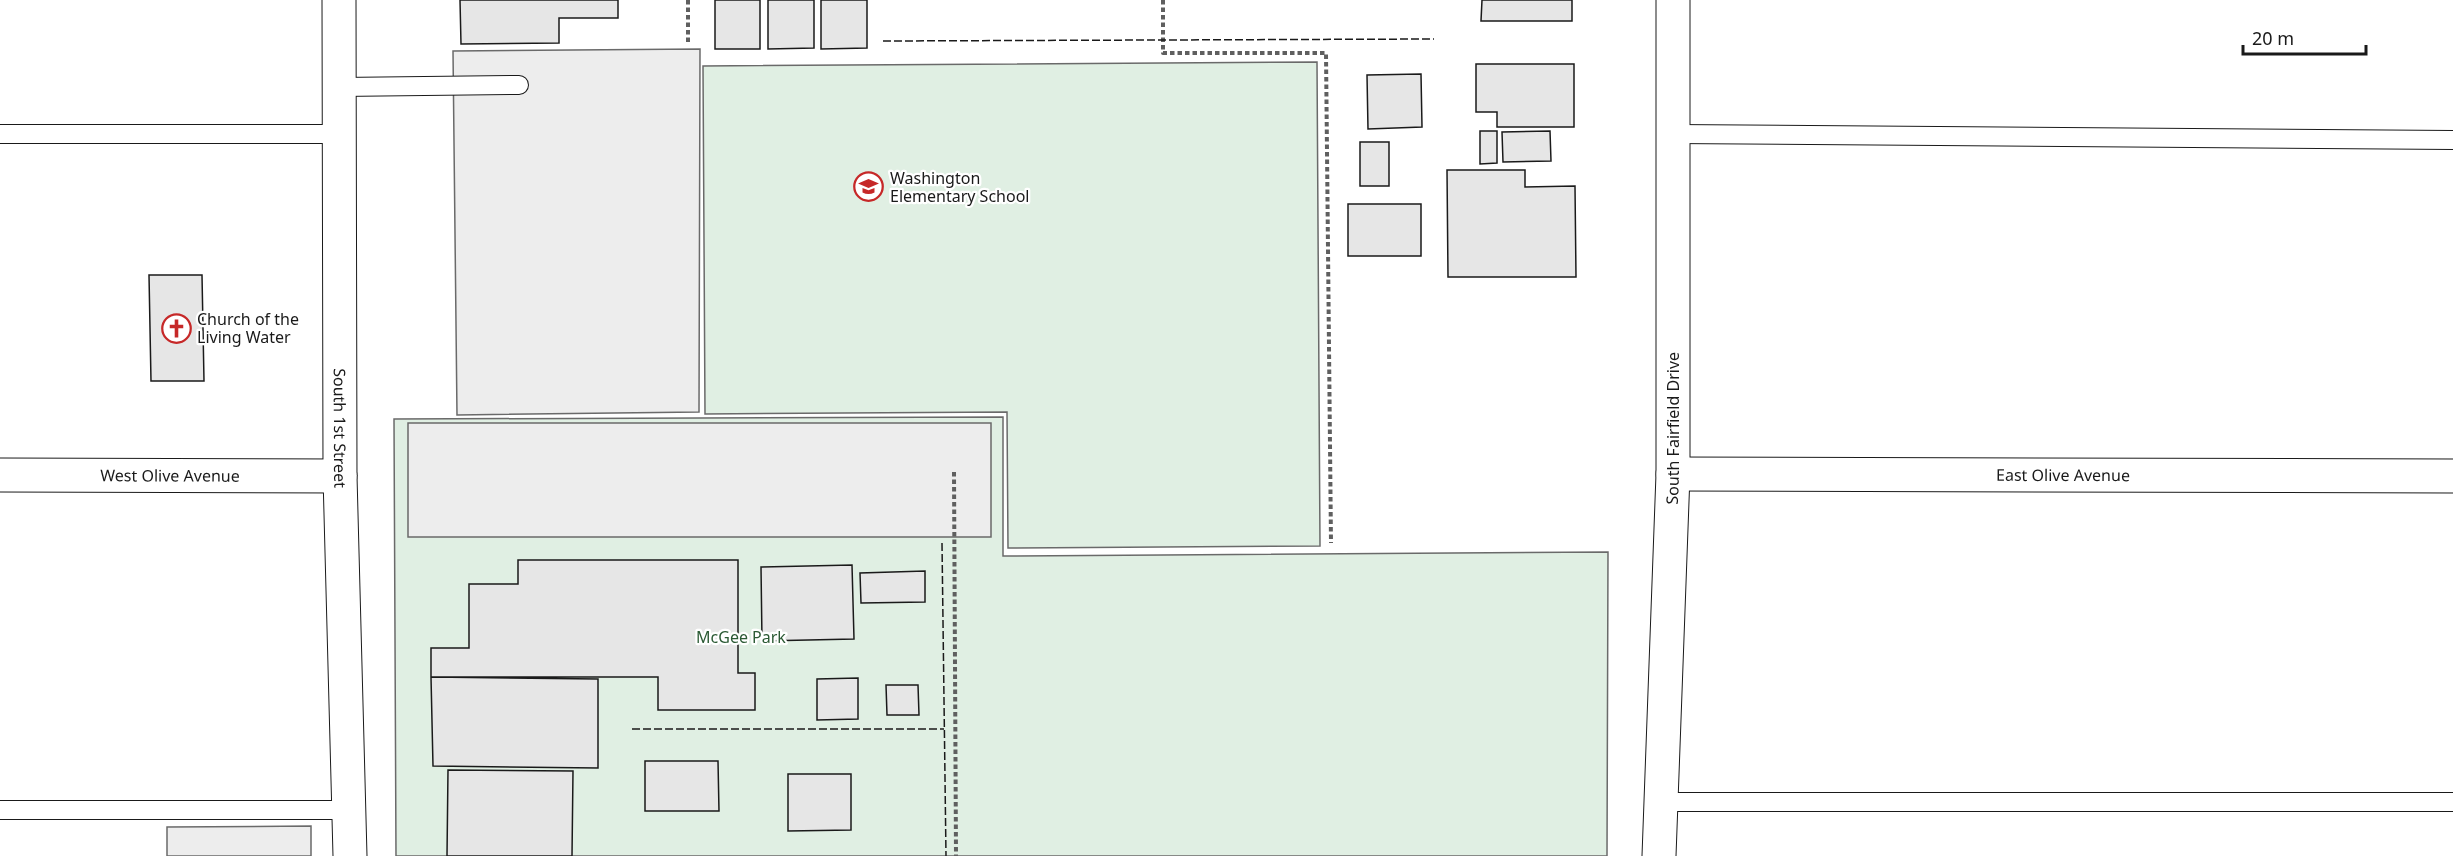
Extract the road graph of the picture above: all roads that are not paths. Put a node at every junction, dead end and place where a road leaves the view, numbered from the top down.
1 (339, 0) edge
2 (1673, 0) edge
3 (519, 85) dead end
4 (339, 87) junction
5 (0, 134) edge
6 (339, 134) junction
7 (1673, 134) junction
8 (2453, 140) edge
9 (1673, 474) junction
10 (0, 475) edge
11 (340, 476) junction
12 (2453, 476) edge
13 (1661, 802) junction
14 (2453, 802) edge
15 (0, 810) edge
16 (348, 810) junction
17 (350, 856) edge
18 (1659, 856) edge

1 - 4 street, South 1st Street
2 - 7 street, South Fairfield Drive
3 - 4 lane
4 - 6 street, South 1st Street
5 - 6 lane
6 - 11 street, South 1st Street
7 - 8 lane
7 - 9 street, South Fairfield Drive
9 - 12 street, East Olive Avenue
9 - 13 street, South Fairfield Drive
10 - 11 street, West Olive Avenue
11 - 16 street, South 1st Street
13 - 14 lane
13 - 18 street, South Fairfield Drive
15 - 16 lane
16 - 17 street, South 1st Street

